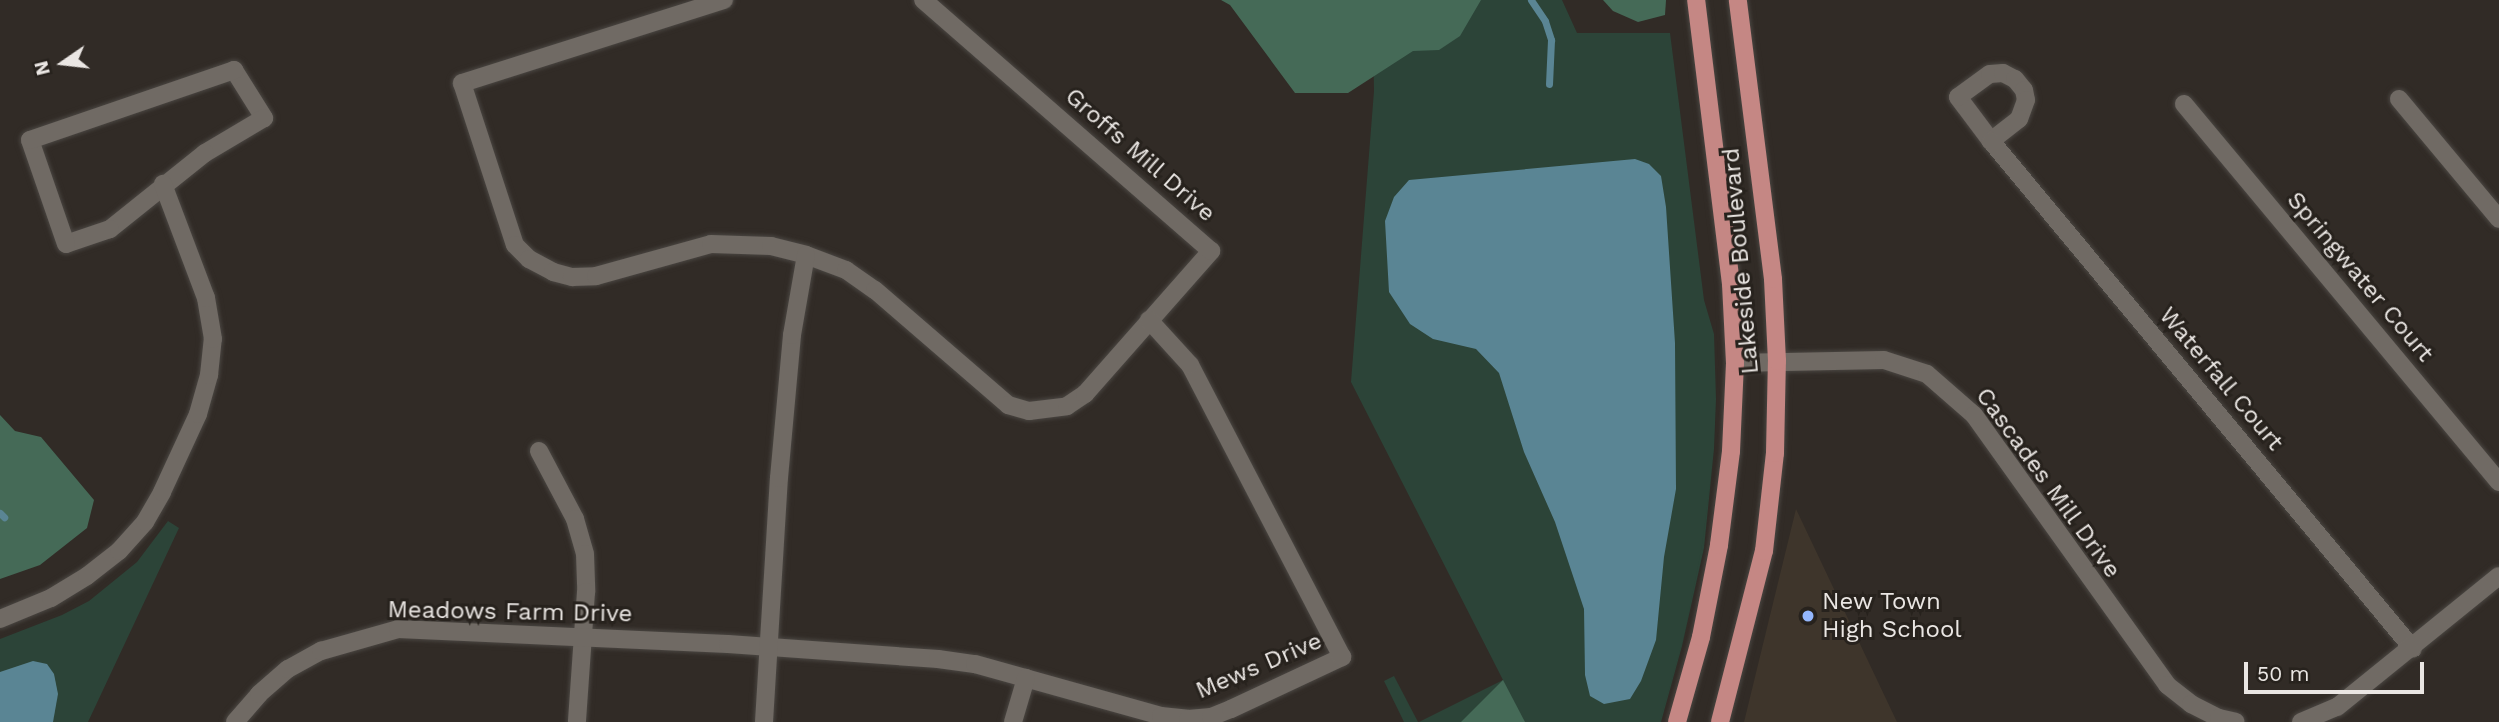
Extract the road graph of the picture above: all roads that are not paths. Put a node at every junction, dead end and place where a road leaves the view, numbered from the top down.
1 (724, 0) edge
2 (923, 0) edge
3 (1696, 0) edge
4 (1738, 0) edge
5 (2399, 99) dead end
6 (2184, 104) dead end
7 (1990, 141) dead end
8 (163, 184) junction
9 (2499, 219) edge
10 (806, 255) junction
11 (1149, 320) junction
12 (1777, 361) junction
13 (1735, 363) junction
14 (539, 451) dead end
15 (2499, 482) edge
16 (2499, 576) edge
17 (0, 619) edge
18 (582, 636) junction
19 (770, 647) junction
20 (2413, 649) junction
21 (1026, 678) junction
22 (235, 722) edge
23 (577, 722) edge
24 (764, 722) edge
25 (1013, 722) edge
26 (1677, 722) edge
27 (1720, 722) edge
28 (2236, 722) edge
29 (2301, 722) edge

1 - 10 street, Groffs Mill Drive
2 - 11 street, Groffs Mill Drive
3 - 13 main road, Lakeside Boulevard
4 - 12 main road, Lakeside Boulevard
5 - 9 street
6 - 15 street, Springwater Court
7 - 20 street, Waterfall Court
8 - 8 street
8 - 17 street
10 - 11 street, Groffs Mill Drive
10 - 19 street
11 - 21 street, Mews Drive
12 - 13 street, Cascades Mill Drive
12 - 27 main road, Lakeside Boulevard
12 - 28 street, Cascades Mill Drive
13 - 26 main road, Lakeside Boulevard
14 - 18 street
16 - 20 street
18 - 19 street, Meadows Farm Drive
18 - 22 street, Meadows Farm Drive
18 - 23 street
19 - 21 street, Mews Drive
19 - 24 street
20 - 29 street
21 - 25 street

